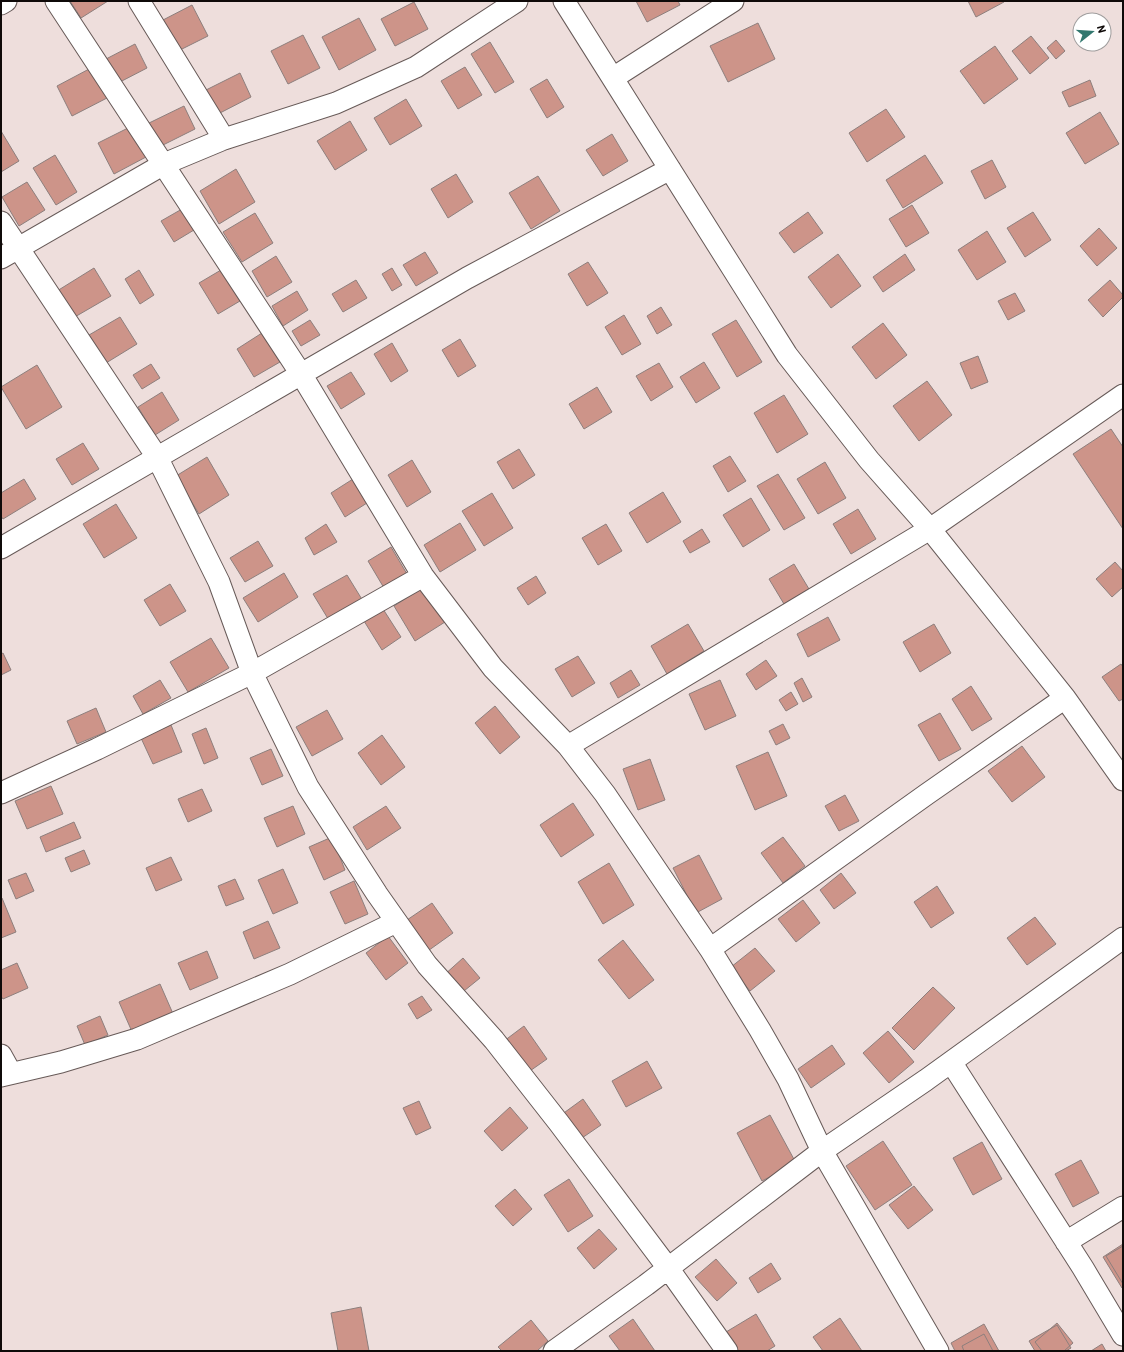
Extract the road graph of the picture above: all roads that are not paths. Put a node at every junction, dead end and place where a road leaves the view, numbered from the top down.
1 (6, 1) edge
2 (56, 1) edge
3 (139, 1) edge
4 (517, 1) edge
5 (564, 1) edge
6 (733, 1) edge
7 (1, 4) edge
8 (613, 78) junction
9 (224, 140) junction
10 (164, 164) junction
11 (670, 168) junction
12 (1, 222) edge
13 (9, 253) edge
14 (301, 374) junction
15 (1123, 395) edge
16 (157, 457) junction
17 (930, 529) junction
18 (1, 548) edge
19 (423, 576) junction
20 (252, 673) junction
21 (1065, 698) junction
22 (568, 746) junction
23 (1123, 780) edge
24 (1, 793) edge
25 (396, 922) junction
26 (1123, 938) edge
27 (710, 949) junction
28 (951, 1062) junction
29 (4, 1068) edge
30 (822, 1151) junction
31 (1123, 1207) edge
32 (1066, 1242) junction
33 (668, 1268) junction
34 (1123, 1335) edge
35 (554, 1351) edge
36 (727, 1351) edge
37 (938, 1351) edge

1 - 7 street
2 - 10 street
3 - 9 street
4 - 9 street
5 - 8 street
6 - 8 street
8 - 11 street
9 - 10 street
10 - 13 street
10 - 14 street
11 - 14 street
11 - 17 street
12 - 13 street
13 - 16 street
14 - 16 street
14 - 19 street
15 - 17 street
16 - 18 street
16 - 20 street
17 - 21 street
17 - 22 street
19 - 20 street
19 - 22 street
20 - 24 street
20 - 25 street
21 - 23 street
21 - 27 street
22 - 27 street
25 - 29 street
25 - 33 street
26 - 28 street
27 - 30 street
28 - 30 street
28 - 32 street
30 - 33 street
30 - 37 street
31 - 32 street
32 - 34 street
33 - 35 street
33 - 36 street

